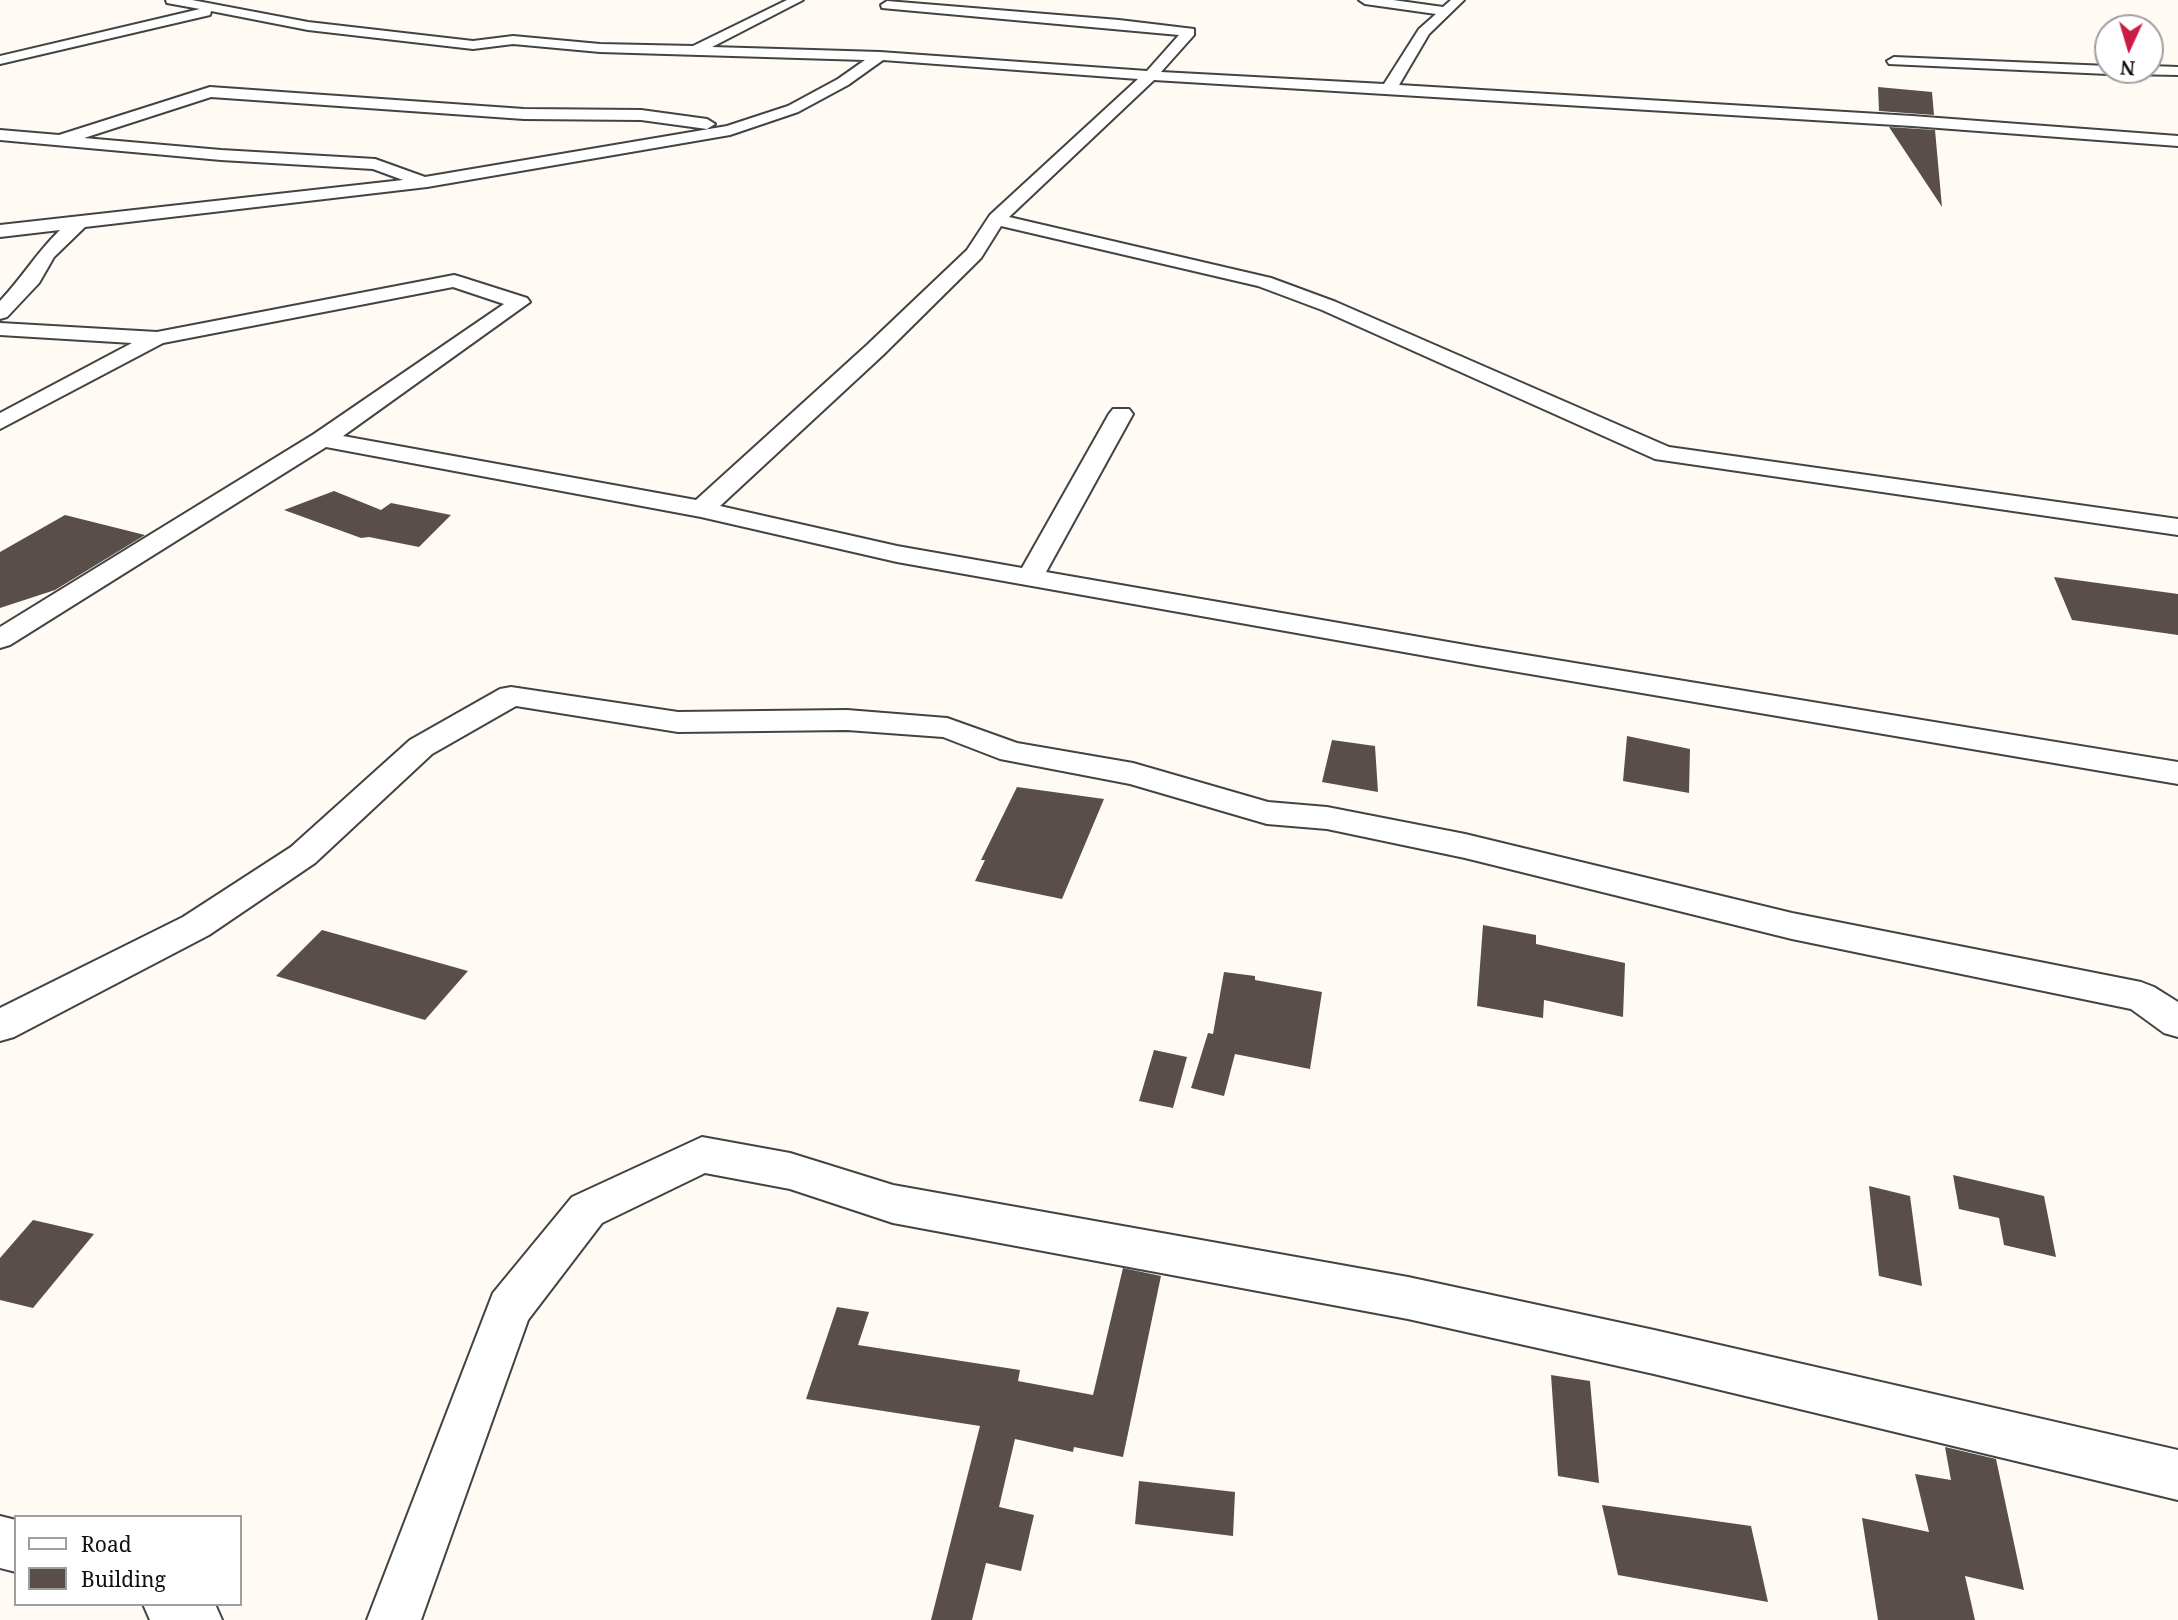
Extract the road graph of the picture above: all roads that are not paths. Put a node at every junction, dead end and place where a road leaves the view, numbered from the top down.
1 (172, 0) edge
2 (261, 0) edge
3 (797, 0) edge
4 (993, 0) edge
5 (1365, 0) edge
6 (1458, 0) edge
7 (887, 5) dead end
8 (217, 9) junction
9 (976, 11) junction
10 (1444, 11) junction
11 (694, 50) junction
12 (880, 56) junction
13 (0, 60) edge
14 (1894, 61) dead end
15 (2094, 68) edge
16 (1150, 76) junction
17 (1389, 89) junction
18 (730, 130) junction
19 (0, 135) edge
20 (61, 140) junction
21 (2178, 141) edge
22 (427, 182) junction
23 (996, 219) junction
24 (80, 221) junction
25 (0, 231) edge
26 (0, 313) edge
27 (0, 330) edge
28 (157, 338) junction
29 (1121, 414) dead end
30 (0, 422) edge
31 (322, 439) junction
32 (701, 509) junction
33 (2178, 527) edge
34 (1031, 577) junction
35 (0, 639) edge
36 (2178, 773) edge
37 (2178, 1022) edge
38 (0, 1026) edge
39 (2178, 1475) edge
40 (173, 1606) edge
41 (195, 1620) edge
42 (394, 1620) edge

1 - 8 street
2 - 8 street
3 - 11 street
4 - 9 street
5 - 10 street
6 - 10 street
7 - 9 street
8 - 11 street
8 - 13 street
9 - 16 street
10 - 17 street
11 - 12 street
12 - 16 street
12 - 18 street
14 - 15 street
16 - 17 street
16 - 23 street
17 - 21 street
18 - 20 street
18 - 22 street
19 - 20 street
20 - 22 street
22 - 24 street
23 - 32 street
23 - 33 street
24 - 25 street
24 - 26 street
27 - 28 street
28 - 30 street
28 - 31 street
29 - 34 street
31 - 32 street
31 - 35 street
32 - 34 street
34 - 36 street
37 - 38 street
39 - 42 street
40 - 41 street

